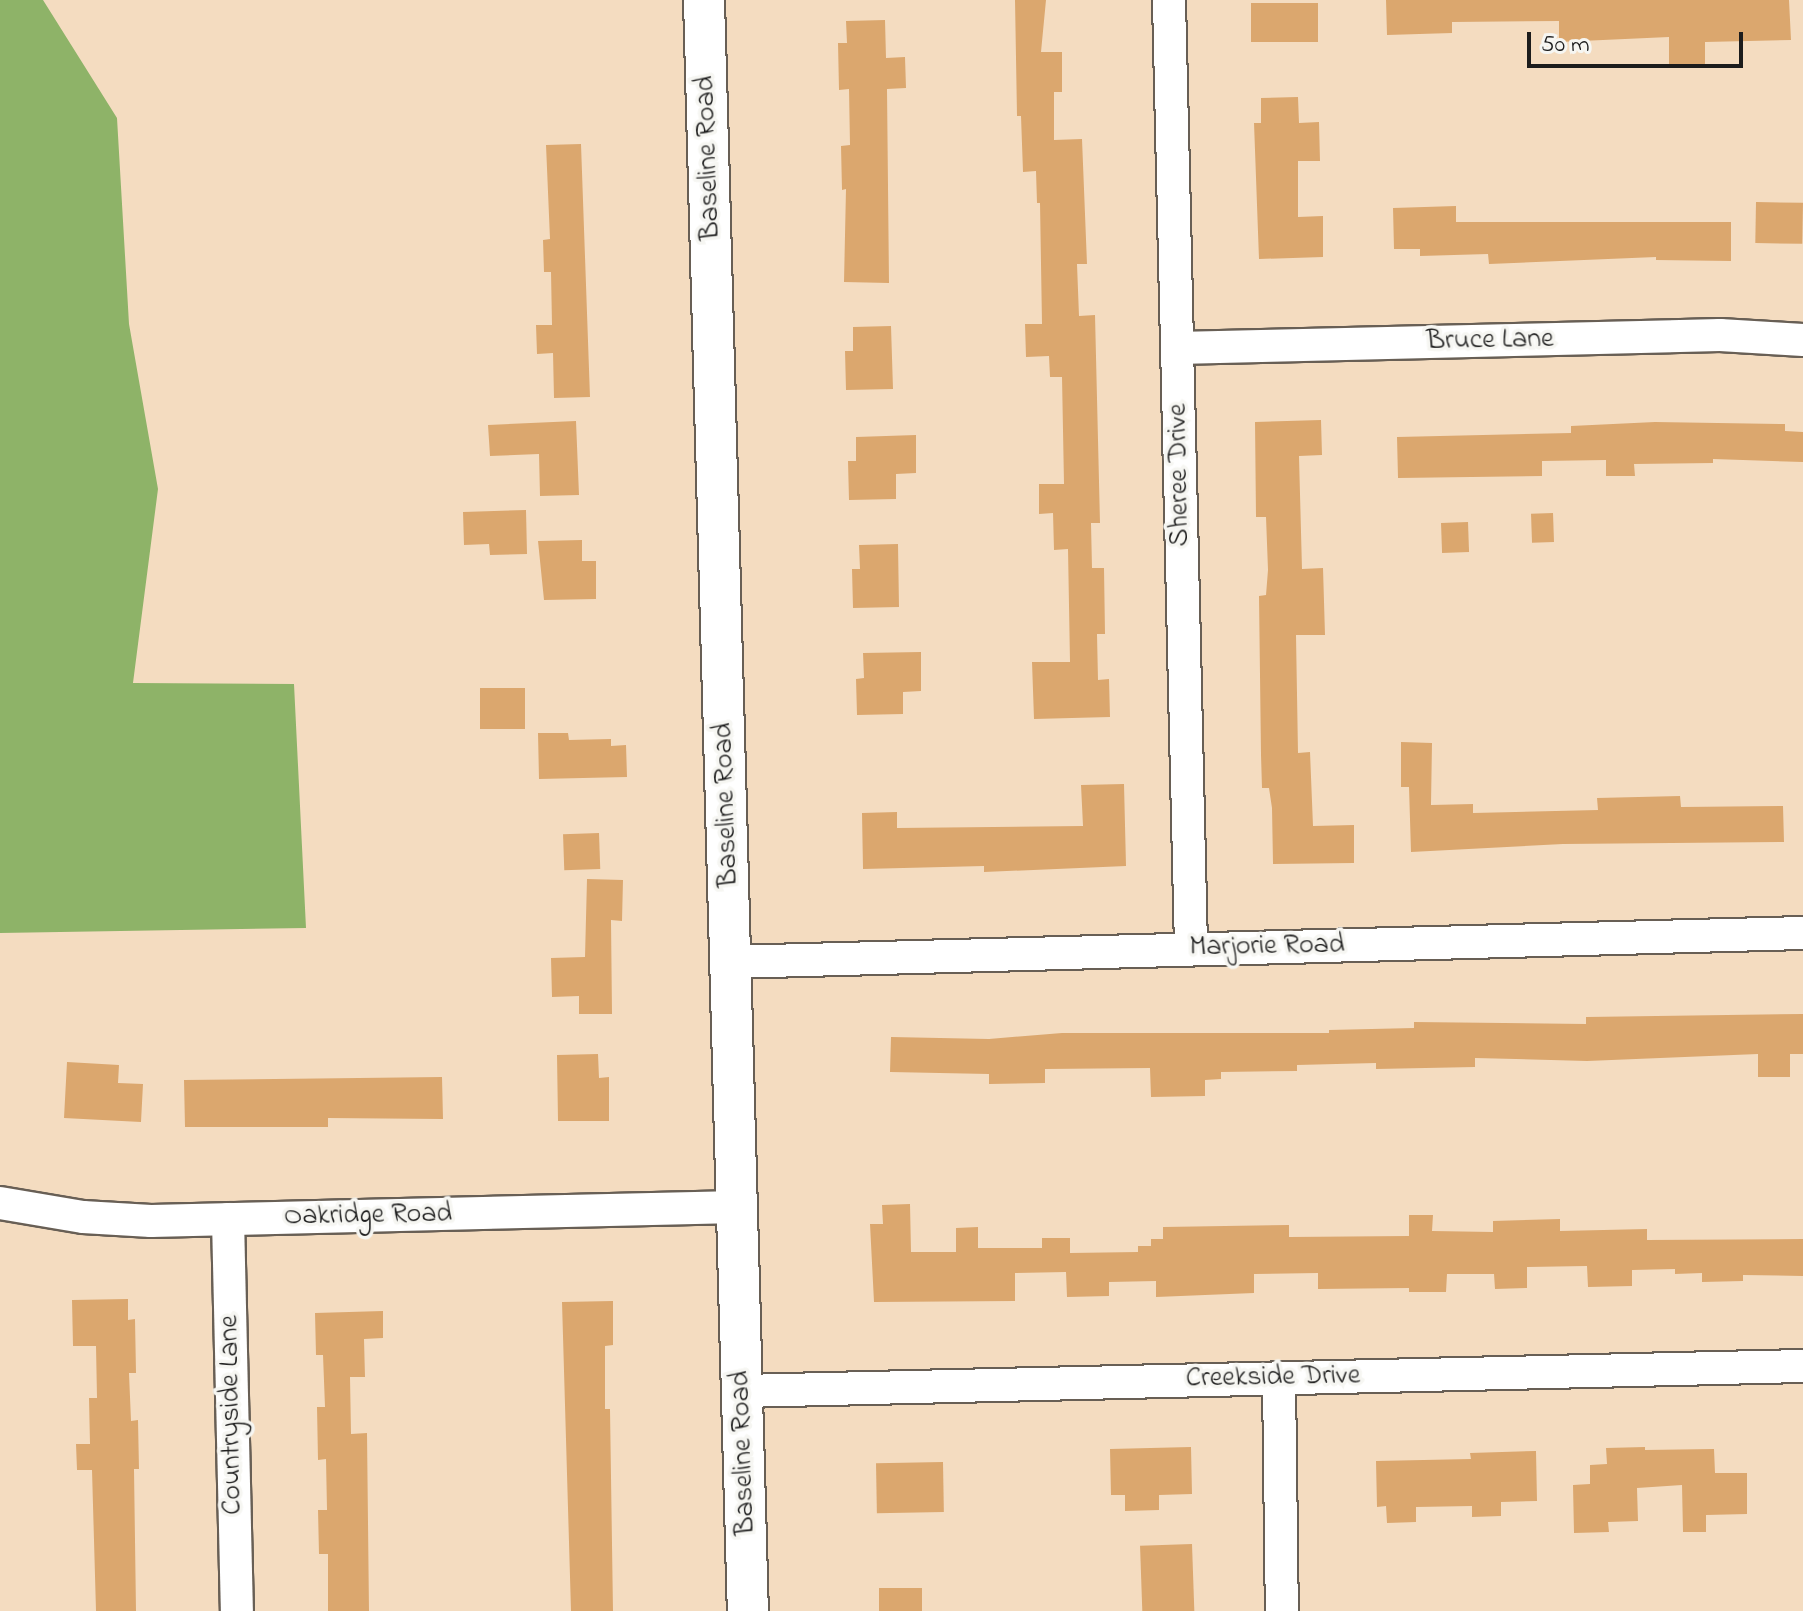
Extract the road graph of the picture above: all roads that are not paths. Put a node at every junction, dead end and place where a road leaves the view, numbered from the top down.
1 (704, 0) edge
2 (1169, 0) edge
3 (1803, 340) edge
4 (1177, 348) junction
5 (1803, 933) edge
6 (1191, 949) junction
7 (731, 962) junction
8 (0, 1203) edge
9 (738, 1207) junction
10 (228, 1219) junction
11 (1803, 1366) edge
12 (1279, 1378) junction
13 (742, 1391) junction
14 (237, 1611) edge
15 (748, 1611) edge
16 (1282, 1611) edge

1 - 7 street, Baseline Road
2 - 4 street, Sheree Drive
3 - 4 street, Bruce Lane
4 - 6 street, Sheree Drive
5 - 6 street, Marjorie Road
6 - 7 street, Marjorie Road
7 - 9 street, Baseline Road
8 - 10 street, Oakridge Road
9 - 10 street, Oakridge Road
9 - 13 street, Baseline Road
10 - 14 street, Countryside Lane
11 - 12 street, Creekside Drive
12 - 13 street, Creekside Drive
12 - 16 street
13 - 15 street, Baseline Road

